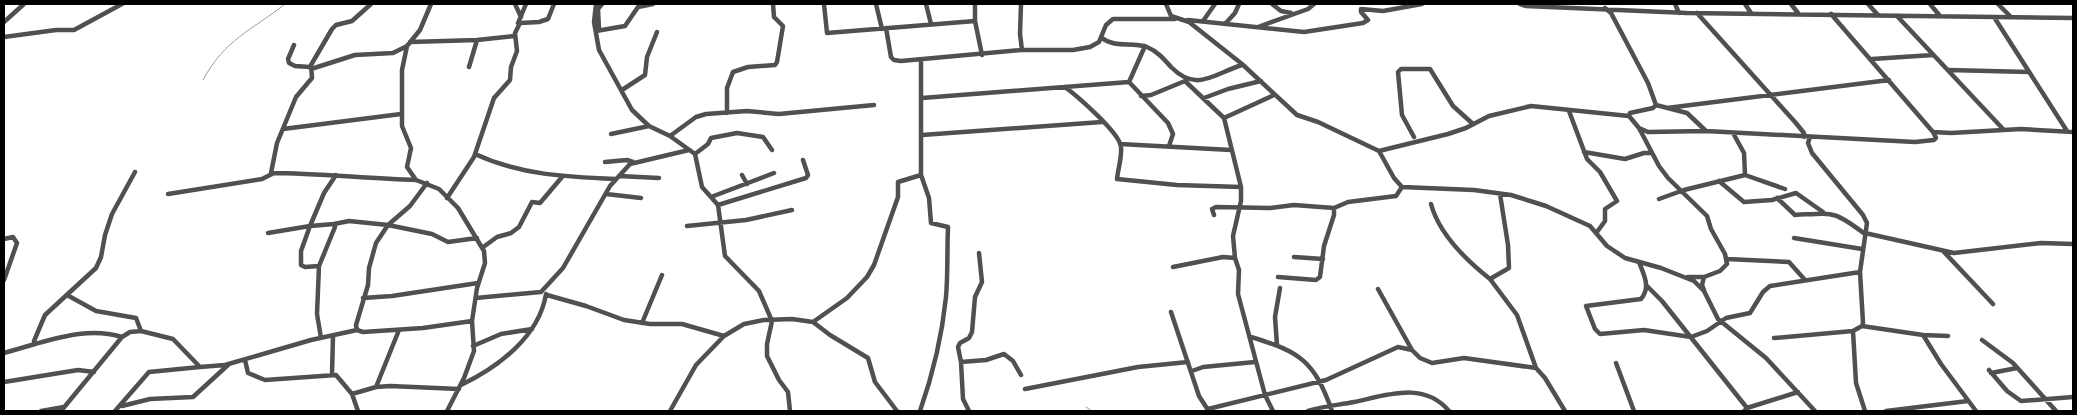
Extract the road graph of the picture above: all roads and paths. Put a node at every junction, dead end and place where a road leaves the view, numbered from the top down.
1 (24, 4) edge
2 (122, 4) edge
3 (371, 4) edge
4 (430, 4) edge
5 (515, 4) edge
6 (526, 4) edge
7 (554, 4) edge
8 (596, 4) edge
9 (602, 4) edge
10 (654, 4) edge
11 (773, 4) edge
12 (824, 4) edge
13 (876, 4) edge
14 (926, 4) edge
15 (975, 4) edge
16 (1021, 4) edge
17 (1166, 4) edge
18 (1215, 4) edge
19 (1239, 4) edge
20 (1272, 4) edge
21 (1314, 4) edge
22 (1398, 4) edge
23 (1422, 4) edge
24 (1520, 4) edge
25 (1621, 4) edge
26 (1675, 4) edge
27 (1745, 4) edge
28 (1791, 4) edge
29 (1868, 4) edge
30 (1930, 4) edge
31 (1998, 4) edge
32 (1401, 8) junction
33 (1605, 8) junction
34 (1623, 9) junction
35 (1679, 13) junction
36 (1697, 13) junction
37 (1751, 13) junction
38 (1798, 13) junction
39 (1292, 14) junction
40 (1831, 14) junction
41 (1878, 15) junction
42 (1897, 16) junction
43 (1940, 16) junction
44 (521, 17) junction
45 (1994, 17) junction
46 (2011, 17) junction
47 (2073, 18) edge
48 (1176, 19) junction
49 (1184, 20) junction
50 (1203, 20) junction
51 (975, 21) junction
52 (4, 22) edge
53 (518, 24) junction
54 (931, 24) junction
55 (1225, 24) junction
56 (1257, 27) junction
57 (884, 29) junction
58 (598, 30) junction
59 (657, 32) dead end
60 (4, 36) edge
61 (514, 36) junction
62 (1102, 38) junction
63 (477, 40) junction
64 (409, 44) junction
65 (1110, 44) junction
66 (294, 45) dead end
67 (1145, 46) junction
68 (1091, 47) junction
69 (1022, 50) junction
70 (982, 55) junction
71 (1933, 55) junction
72 (1872, 59) junction
73 (920, 60) junction
74 (1242, 65) junction
75 (469, 66) dead end
76 (311, 68) junction
77 (1949, 70) junction
78 (2029, 72) junction
79 (1889, 80) junction
80 (1200, 81) junction
81 (1261, 81) junction
82 (1129, 82) junction
83 (1065, 87) junction
84 (622, 90) junction
85 (1274, 95) junction
86 (1142, 96) junction
87 (1202, 96) junction
88 (1771, 96) junction
89 (922, 98) junction
90 (874, 105) dead end
91 (1656, 105) junction
92 (1667, 108) junction
93 (1569, 111) junction
94 (727, 113) junction
95 (401, 114) junction
96 (1629, 116) junction
97 (1224, 118) junction
98 (1102, 122) junction
99 (1473, 124) junction
100 (649, 126) junction
101 (1639, 128) junction
102 (283, 129) junction
103 (2003, 129) junction
104 (1706, 131) junction
105 (2067, 131) junction
106 (1933, 132) junction
107 (2073, 132) edge
108 (1732, 133) junction
109 (611, 134) dead end
110 (922, 135) junction
111 (670, 136) junction
112 (1414, 137) dead end
113 (1802, 137) junction
114 (1810, 137) junction
115 (1808, 143) junction
116 (1120, 144) junction
117 (1169, 146) junction
118 (689, 150) junction
119 (772, 150) dead end
120 (1231, 150) junction
121 (1379, 151) junction
122 (1584, 152) junction
123 (1652, 153) junction
124 (475, 154) junction
125 (695, 154) junction
126 (803, 160) dead end
127 (606, 162) dead end
128 (633, 162) junction
129 (135, 172) dead end
130 (774, 173) dead end
131 (272, 174) junction
132 (336, 175) junction
133 (742, 175) dead end
134 (921, 175) junction
135 (1745, 175) junction
136 (562, 177) junction
137 (618, 177) junction
138 (659, 178) dead end
139 (416, 180) junction
140 (1719, 181) junction
141 (427, 183) junction
142 (455, 184) junction
143 (747, 184) junction
144 (1241, 187) junction
145 (1402, 187) junction
146 (1785, 189) dead end
147 (1682, 191) junction
148 (441, 192) junction
149 (168, 194) dead end
150 (606, 194) junction
151 (1500, 194) junction
152 (711, 197) junction
153 (447, 198) junction
154 (640, 198) dead end
155 (1777, 198) junction
156 (1659, 199) dead end
157 (718, 204) junction
158 (1431, 204) dead end
159 (1239, 207) junction
160 (1334, 208) junction
161 (792, 210) dead end
162 (1823, 212) junction
163 (1214, 215) dead end
164 (720, 223) junction
165 (334, 224) junction
166 (388, 225) junction
167 (310, 226) junction
168 (687, 226) dead end
169 (1597, 232) junction
170 (268, 233) dead end
171 (1865, 234) junction
172 (477, 238) junction
173 (1794, 238) dead end
174 (4, 239) edge
175 (2073, 244) edge
176 (482, 248) junction
177 (1862, 249) junction
178 (1944, 252) junction
179 (979, 253) dead end
180 (1294, 257) dead end
181 (1235, 258) junction
182 (1323, 259) junction
183 (1727, 259) junction
184 (1640, 262) junction
185 (319, 266) junction
186 (1173, 267) dead end
187 (1860, 272) junction
188 (662, 275) dead end
189 (1278, 277) dead end
190 (1687, 277) junction
191 (1704, 277) junction
192 (1490, 279) junction
193 (4, 280) edge
194 (1805, 280) junction
195 (478, 283) junction
196 (1647, 286) junction
197 (1280, 288) dead end
198 (1378, 289) dead end
199 (1704, 291) junction
200 (541, 292) junction
201 (67, 295) junction
202 (547, 295) junction
203 (363, 298) junction
204 (476, 298) junction
205 (1993, 304) dead end
206 (1171, 312) dead end
207 (472, 321) junction
208 (772, 321) junction
209 (813, 322) junction
210 (1721, 322) junction
211 (642, 323) junction
212 (1862, 326) junction
213 (532, 329) junction
214 (357, 330) junction
215 (399, 330) junction
216 (141, 331) junction
217 (1853, 331) junction
218 (1923, 335) junction
219 (724, 336) junction
220 (1948, 336) dead end
221 (333, 337) junction
222 (1251, 337) junction
223 (1691, 337) junction
224 (122, 338) junction
225 (321, 338) junction
226 (1774, 338) dead end
227 (1408, 340) junction
228 (1982, 340) dead end
229 (35, 344) junction
230 (1277, 345) junction
231 (473, 346) junction
232 (1398, 347) junction
233 (1412, 350) junction
234 (4, 353) edge
235 (246, 360) junction
236 (961, 362) junction
237 (1188, 362) junction
238 (1255, 362) junction
239 (1616, 363) dead end
240 (229, 364) junction
241 (200, 367) junction
242 (1536, 368) junction
243 (2017, 368) junction
244 (1192, 371) junction
245 (94, 372) junction
246 (332, 374) junction
247 (1020, 375) dead end
248 (4, 382) edge
249 (1320, 382) junction
250 (376, 387) junction
251 (460, 387) junction
252 (1025, 389) dead end
253 (1798, 392) junction
254 (352, 394) junction
255 (1264, 394) junction
256 (2073, 397) edge
257 (2047, 400) junction
258 (1968, 401) junction
259 (1330, 405) junction
260 (122, 406) junction
261 (63, 409) edge
262 (1208, 410) edge
263 (1746, 410) edge
264 (41, 411) edge
265 (114, 411) edge
266 (358, 411) edge
267 (447, 411) edge
268 (670, 411) edge
269 (790, 411) edge
270 (897, 411) edge
271 (920, 411) edge
272 (969, 411) edge
273 (1273, 411) edge
274 (1308, 411) edge
275 (1332, 411) edge
276 (1449, 411) edge
277 (1565, 411) edge
278 (1634, 411) edge
279 (1814, 411) edge
280 (1864, 411) edge
281 (1886, 411) edge
282 (1976, 411) edge
283 (2056, 411) edge

1 - 52 street
2 - 60 street
3 - 76 street
4 - 64 street
5 - 44 street
6 - 44 street
7 - 53 street
8 - 58 street
9 - 58 street
10 - 58 street
11 - 94 street
12 - 57 street
13 - 57 street
14 - 54 street
15 - 51 street
16 - 69 street
17 - 48 street
18 - 50 street
19 - 55 street
20 - 39 street
21 - 39 street
22 - 32 street
23 - 32 street
24 - 33 street
25 - 34 street
26 - 35 street
27 - 37 street
28 - 38 street
29 - 41 street
30 - 43 street
31 - 46 street
32 - 56 street
33 - 34 street
33 - 91 street
34 - 35 street
35 - 36 street
36 - 37 street
36 - 88 street
37 - 38 street
38 - 40 street
39 - 56 street
40 - 41 street
40 - 72 street
41 - 42 street
42 - 43 street
42 - 71 street
43 - 45 street
44 - 53 street
45 - 46 street
45 - 78 street
46 - 47 street
48 - 49 street
48 - 62 street
49 - 50 street
49 - 74 street
50 - 55 street
51 - 54 street
51 - 70 street
53 - 61 street
54 - 57 street
55 - 56 street
57 - 73 street
58 - 84 street
59 - 84 street
61 - 63 street
61 - 124 street
62 - 65 street
62 - 68 street
63 - 64 street
63 - 75 street
64 - 76 street
64 - 95 street
65 - 67 street
65 - 68 street
66 - 76 street
67 - 80 street
67 - 82 street
68 - 69 street
69 - 70 street
70 - 73 street
71 - 72 street
71 - 77 street
72 - 79 street
73 - 89 street
74 - 80 street
74 - 81 street
76 - 102 street
77 - 78 street
77 - 103 street
78 - 105 street
79 - 88 street
79 - 106 street
80 - 87 street
81 - 85 street
81 - 87 street
82 - 83 street
82 - 86 street
83 - 89 street
83 - 98 street
84 - 100 street
85 - 97 street
85 - 121 street
86 - 87 street
86 - 117 street
87 - 97 street
88 - 92 street
88 - 113 street
89 - 110 street
90 - 94 street
91 - 92 street
91 - 96 street
92 - 104 street
93 - 96 street
93 - 99 street
93 - 122 street
94 - 111 street
95 - 102 street
95 - 139 street
96 - 101 street
97 - 120 street
98 - 110 street
98 - 116 street
99 - 112 street
99 - 121 street
100 - 109 street
100 - 111 street
101 - 104 street
101 - 123 street
102 - 131 street
103 - 105 street
103 - 106 street
104 - 108 street
105 - 107 street
106 - 114 street
108 - 113 street
108 - 135 street
110 - 134 street
111 - 118 street
113 - 114 street
113 - 115 street
114 - 115 street
115 - 171 street
116 - 117 street
116 - 144 street
117 - 120 street
118 - 125 street
118 - 128 street
119 - 125 street
120 - 144 street
121 - 145 street
122 - 123 street
122 - 169 street
123 - 147 street
124 - 136 street
124 - 142 street
125 - 152 street
126 - 157 street
127 - 128 street
128 - 137 street
129 - 201 street
130 - 143 street
131 - 132 street
131 - 149 street
132 - 139 street
132 - 167 street
133 - 143 street
134 - 209 street
134 - 271 street
135 - 140 street
135 - 146 street
136 - 137 street
136 - 176 street
137 - 138 street
137 - 150 street
139 - 141 street
140 - 147 street
140 - 155 street
141 - 148 street
141 - 166 street
142 - 148 street
142 - 153 street
143 - 152 street
144 - 159 street
145 - 151 street
145 - 160 street
147 - 156 street
147 - 183 street
148 - 153 street
150 - 154 street
150 - 200 street
151 - 169 street
151 - 192 street
152 - 157 street
153 - 172 street
155 - 162 street
155 - 162 street
157 - 164 street
158 - 192 street
159 - 160 street
159 - 163 street
159 - 181 street
160 - 182 street
161 - 164 street
162 - 171 street
164 - 168 street
164 - 208 street
165 - 166 street
165 - 167 street
165 - 185 street
166 - 172 street
166 - 203 street
167 - 170 street
167 - 185 street
169 - 184 street
171 - 177 street
171 - 178 street
172 - 176 street
173 - 177 street
174 - 193 street
175 - 178 street
176 - 195 street
177 - 187 street
178 - 205 street
179 - 236 street
180 - 182 street
181 - 186 street
181 - 222 street
182 - 189 street
183 - 191 street
183 - 194 street
184 - 190 street
184 - 196 street
185 - 225 street
187 - 194 street
187 - 212 street
188 - 211 street
190 - 191 street
190 - 199 street
191 - 199 street
192 - 242 street
194 - 210 street
195 - 203 street
195 - 204 street
196 - 223 street
196 - 223 street
197 - 230 street
198 - 227 street
199 - 210 street
200 - 202 street
200 - 204 street
201 - 216 street
201 - 229 street
202 - 211 street
202 - 213 street
203 - 214 street
204 - 207 street
206 - 237 street
207 - 215 street
207 - 231 street
208 - 209 street
208 - 219 street
208 - 269 street
209 - 270 street
210 - 223 street
210 - 253 street
211 - 219 street
212 - 217 street
212 - 218 street
213 - 231 street
213 - 251 street
214 - 215 street
214 - 221 street
215 - 250 street
216 - 224 street
216 - 241 street
217 - 226 street
217 - 280 street
218 - 220 street
218 - 258 street
219 - 268 street
221 - 225 street
221 - 246 street
222 - 230 street
222 - 238 street
223 - 263 street
224 - 229 street
224 - 245 street
225 - 235 street
227 - 232 street
227 - 233 street
228 - 243 street
229 - 234 street
230 - 249 street
231 - 251 street
232 - 233 street
232 - 249 street
233 - 242 street
235 - 240 street
235 - 246 street
236 - 247 street
236 - 272 street
237 - 244 street
237 - 252 street
238 - 244 street
238 - 255 street
239 - 278 street
240 - 241 street
240 - 260 street
241 - 260 street
242 - 277 street
243 - 257 street
243 - 257 street
244 - 262 street
245 - 248 street
245 - 261 street
246 - 254 street
249 - 255 street
249 - 259 street
250 - 251 street
250 - 254 street
251 - 267 street
253 - 263 street
253 - 279 street
254 - 266 street
255 - 262 street
255 - 273 street
256 - 257 street
257 - 283 street
258 - 281 street
258 - 282 street
259 - 274 street
259 - 275 street
259 - 276 street
260 - 265 street
261 - 264 street

